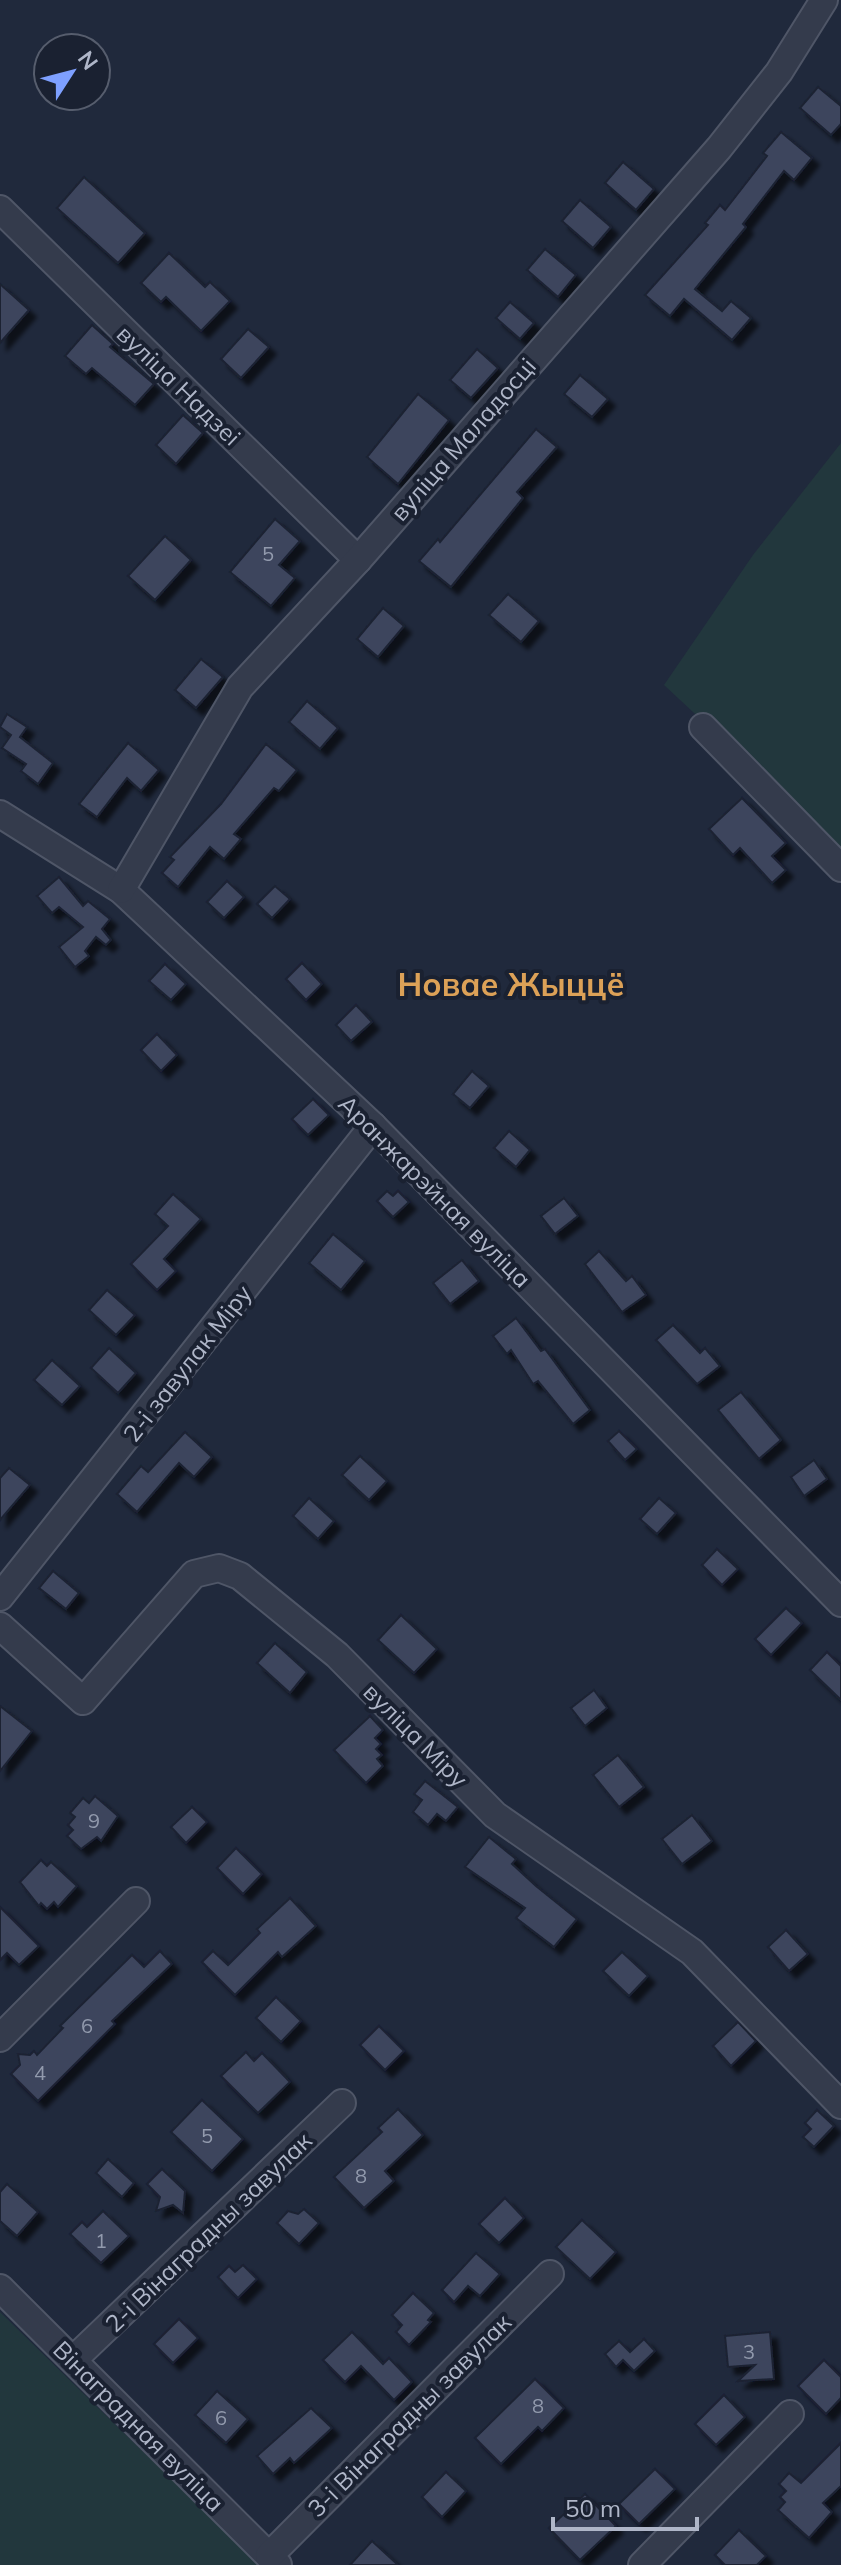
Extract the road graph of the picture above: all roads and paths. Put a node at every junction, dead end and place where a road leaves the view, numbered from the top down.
1 (824, 0) edge
2 (0, 209) edge
3 (358, 560) junction
4 (703, 727) dead end
5 (0, 814) edge
6 (841, 868) edge
7 (121, 890) junction
8 (373, 1126) junction
9 (0, 1597) edge
10 (841, 1603) edge
11 (0, 1626) edge
12 (136, 1901) dead end
13 (0, 2038) edge
14 (342, 2103) dead end
15 (841, 2105) edge
16 (550, 2274) dead end
17 (0, 2288) edge
18 (73, 2360) junction
19 (790, 2414) dead end
20 (274, 2561) edge
21 (642, 2565) edge

1 - 3 street, вуліца Маладосці
2 - 3 street, вуліца Надзеі
3 - 7 street, вуліца Маладосці
4 - 6 street
5 - 7 street, Аранжарэйная вуліца
7 - 8 street, Аранжарэйная вуліца
8 - 9 street, 2-і завулак Міру
8 - 10 street, Аранжарэйная вуліца
11 - 15 street, вуліца Міру
12 - 13 street
14 - 18 street, 2-і Вінаградны завулак
16 - 20 street, 3-і Вінаградны завулак
17 - 18 street, Вінаградная вуліца
18 - 20 street, Вінаградная вуліца
19 - 21 street

